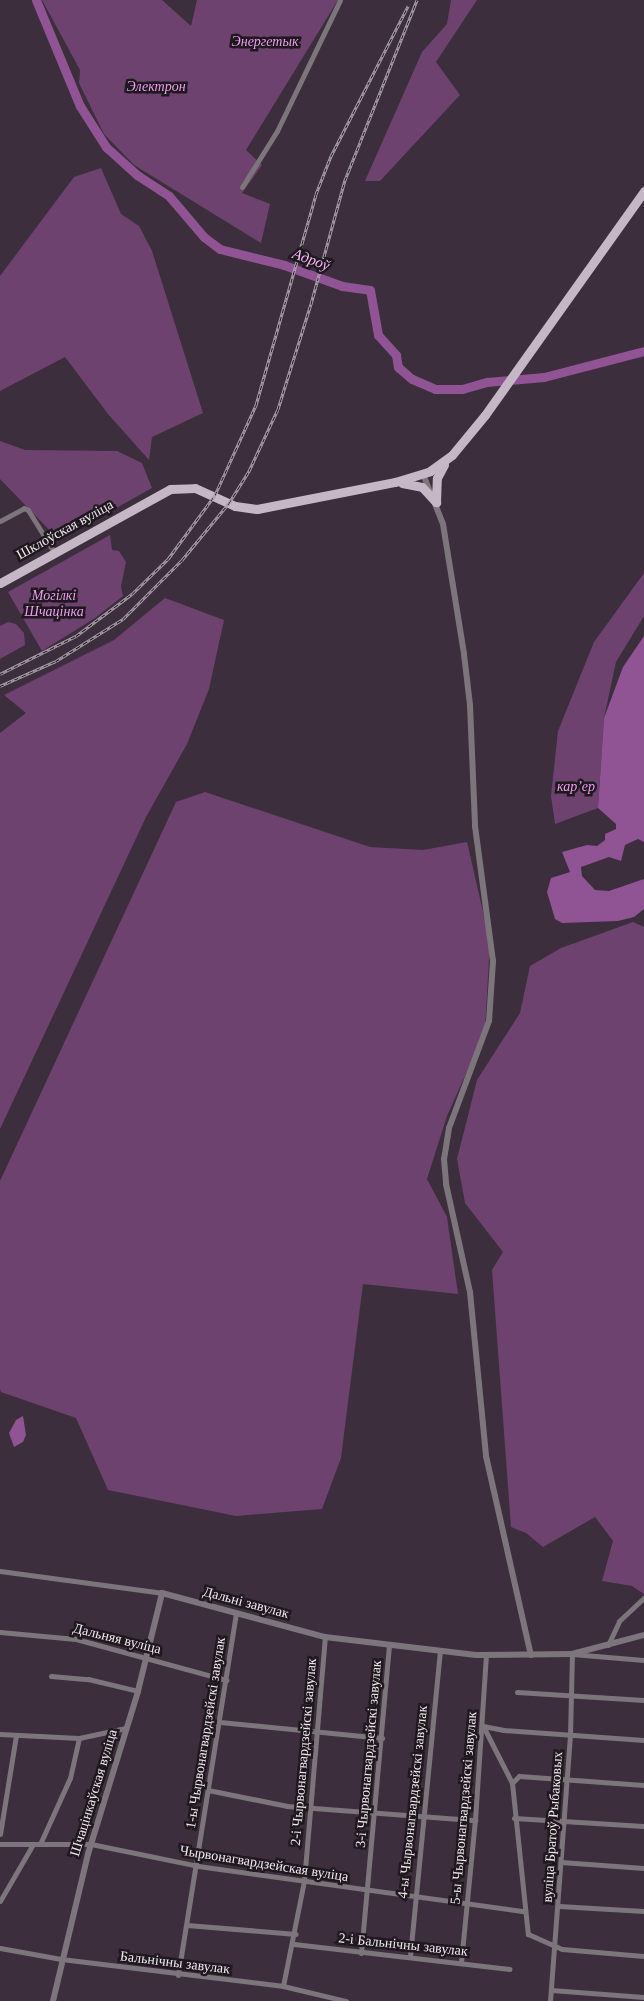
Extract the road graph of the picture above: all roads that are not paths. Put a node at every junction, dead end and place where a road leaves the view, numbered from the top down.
1 (340, 0) edge
2 (242, 187) dead end
3 (644, 191) edge
4 (452, 455) junction
5 (427, 473) junction
6 (395, 482) junction
7 (436, 499) junction
8 (0, 521) edge
9 (54, 552) junction
10 (0, 583) edge
11 (0, 1571) edge
12 (162, 1593) junction
13 (644, 1598) edge
14 (236, 1614) junction
15 (0, 1632) edge
16 (644, 1635) edge
17 (325, 1637) junction
18 (608, 1645) junction
19 (389, 1646) junction
20 (440, 1651) junction
21 (572, 1654) junction
22 (531, 1655) junction
23 (486, 1656) junction
24 (146, 1657) junction
25 (644, 1660) edge
26 (51, 1676) dead end
27 (226, 1680) junction
28 (138, 1692) junction
29 (517, 1692) dead end
30 (572, 1697) junction
31 (644, 1700) edge
32 (220, 1722) junction
33 (483, 1726) junction
34 (126, 1728) junction
35 (318, 1732) junction
36 (0, 1734) edge
37 (16, 1735) junction
38 (570, 1735) junction
39 (79, 1738) junction
40 (382, 1738) junction
41 (644, 1740) edge
42 (567, 1778) junction
43 (512, 1783) junction
44 (644, 1785) edge
45 (208, 1790) junction
46 (313, 1808) junction
47 (376, 1814) junction
48 (423, 1817) junction
49 (514, 1818) junction
50 (475, 1820) junction
51 (563, 1820) junction
52 (644, 1826) edge
53 (0, 1834) edge
54 (0, 1844) edge
55 (33, 1844) junction
56 (40, 1844) junction
57 (91, 1844) junction
58 (561, 1862) junction
59 (198, 1866) junction
60 (644, 1868) edge
61 (304, 1880) junction
62 (368, 1891) junction
63 (415, 1898) junction
64 (0, 1902) edge
65 (466, 1905) junction
66 (559, 1906) junction
67 (524, 1911) junction
68 (644, 1911) edge
69 (187, 1925) junction
70 (296, 1934) junction
71 (294, 1944) junction
72 (554, 1946) junction
73 (0, 1948) edge
74 (361, 1953) junction
75 (410, 1956) junction
76 (644, 1956) edge
77 (61, 1960) junction
78 (461, 1962) junction
79 (510, 1969) dead end
80 (178, 1975) junction
81 (283, 1986) junction
82 (551, 1990) junction
83 (644, 1997) edge
84 (53, 2001) edge
85 (346, 2001) edge
86 (550, 2001) edge

1 - 2 street
3 - 4 main road
4 - 5 main road
4 - 7 main road
5 - 6 main road, Шклоўская вуліца
5 - 7 street
6 - 7 main road
6 - 9 main road, Шклоўская вуліца
7 - 22 street
8 - 9 street
9 - 10 main road, Шклоўская вуліца
11 - 12 street, Дальні завулак
12 - 14 street, Дальні завулак
12 - 24 street, Шчацінкаўская вуліца
13 - 18 street
14 - 17 street, Дальні завулак
14 - 27 street, 1-ы Чырвонагвардзейскі завулак
15 - 24 street, Дальняя вуліца
16 - 18 street, Дальні завулак
17 - 19 street, Дальні завулак
17 - 35 street, 2-і Чырвонагвардзейскі завулак
18 - 21 street, Дальні завулак
19 - 20 street, Дальні завулак
19 - 40 street, 3-і Чырвонагвардзейскі завулак
20 - 23 street, Дальні завулак
20 - 48 street, 4-ы Чырвонагвардзейскі завулак
21 - 22 street, Дальні завулак
21 - 25 street
21 - 30 street, вуліца Братоў Рыбаковых
22 - 23 street, Дальні завулак
23 - 33 street, 5-ы Чырвонагвардзейскі завулак
24 - 27 street, Дальняя вуліца
24 - 28 street, Шчацінкаўская вуліца
26 - 28 street
27 - 32 street, 1-ы Чырвонагвардзейскі завулак
28 - 34 street, Шчацінкаўская вуліца
29 - 30 street
30 - 31 street
30 - 38 street, вуліца Братоў Рыбаковых
32 - 35 street
32 - 45 street, 1-ы Чырвонагвардзейскі завулак
33 - 38 street
33 - 43 street
33 - 50 street, 5-ы Чырвонагвардзейскі завулак
34 - 39 street
34 - 57 street, Шчацінкаўская вуліца
35 - 40 street
35 - 46 street, 2-і Чырвонагвардзейскі завулак
36 - 37 street
37 - 39 street
37 - 53 street
38 - 41 street
38 - 42 street, вуліца Братоў Рыбаковых
39 - 56 street
40 - 47 street, 3-і Чырвонагвардзейскі завулак
42 - 43 street
42 - 44 street
42 - 51 street, вуліца Братоў Рыбаковых
43 - 49 street
45 - 46 street
45 - 59 street, 1-ы Чырвонагвардзейскі завулак
46 - 47 street
46 - 61 street, 2-і Чырвонагвардзейскі завулак
47 - 48 street
47 - 62 street, 3-і Чырвонагвардзейскі завулак
48 - 50 street
48 - 63 street, 4-ы Чырвонагвардзейскі завулак
49 - 51 street
49 - 67 street
50 - 65 street, 5-ы Чырвонагвардзейскі завулак
51 - 52 street
51 - 58 street, вуліца Братоў Рыбаковых
54 - 55 street, Чырвонагвардзейская вуліца
55 - 56 street, Чырвонагвардзейская вуліца
55 - 64 street
56 - 57 street, Чырвонагвардзейская вуліца
57 - 59 street, Чырвонагвардзейская вуліца
57 - 77 street, Шчацінкаўская вуліца
58 - 60 street
58 - 66 street, вуліца Братоў Рыбаковых
59 - 61 street, Чырвонагвардзейская вуліца
59 - 69 street, 1-ы Чырвонагвардзейскі завулак
61 - 62 street, Чырвонагвардзейская вуліца
61 - 70 street, 2-і Чырвонагвардзейскі завулак
62 - 63 street, Чырвонагвардзейская вуліца
62 - 74 street, 3-і Чырвонагвардзейскі завулак
63 - 65 street, Чырвонагвардзейская вуліца
63 - 75 street, 4-ы Чырвонагвардзейскі завулак
65 - 67 street, Чырвонагвардзейская вуліца
65 - 78 street, 5-ы Чырвонагвардзейскі завулак
66 - 68 street
66 - 72 street, вуліца Братоў Рыбаковых
67 - 72 street
69 - 70 street
69 - 80 street, 1-ы Чырвонагвардзейскі завулак
70 - 71 street, 2-і Чырвонагвардзейскі завулак
71 - 74 street, 2-і Бальнічны завулак
71 - 81 street, 2-і Чырвонагвардзейскі завулак
72 - 76 street
72 - 82 street, вуліца Братоў Рыбаковых
73 - 77 street, Бальнічны завулак
74 - 75 street, 2-і Бальнічны завулак
75 - 78 street, 2-і Бальнічны завулак
77 - 80 street, Бальнічны завулак
77 - 84 street, Шчацінкаўская вуліца
78 - 79 street, 2-і Бальнічны завулак
80 - 81 street, Бальнічны завулак
81 - 85 street, Бальнічны завулак
82 - 83 street
82 - 86 street, вуліца Братоў Рыбаковых

